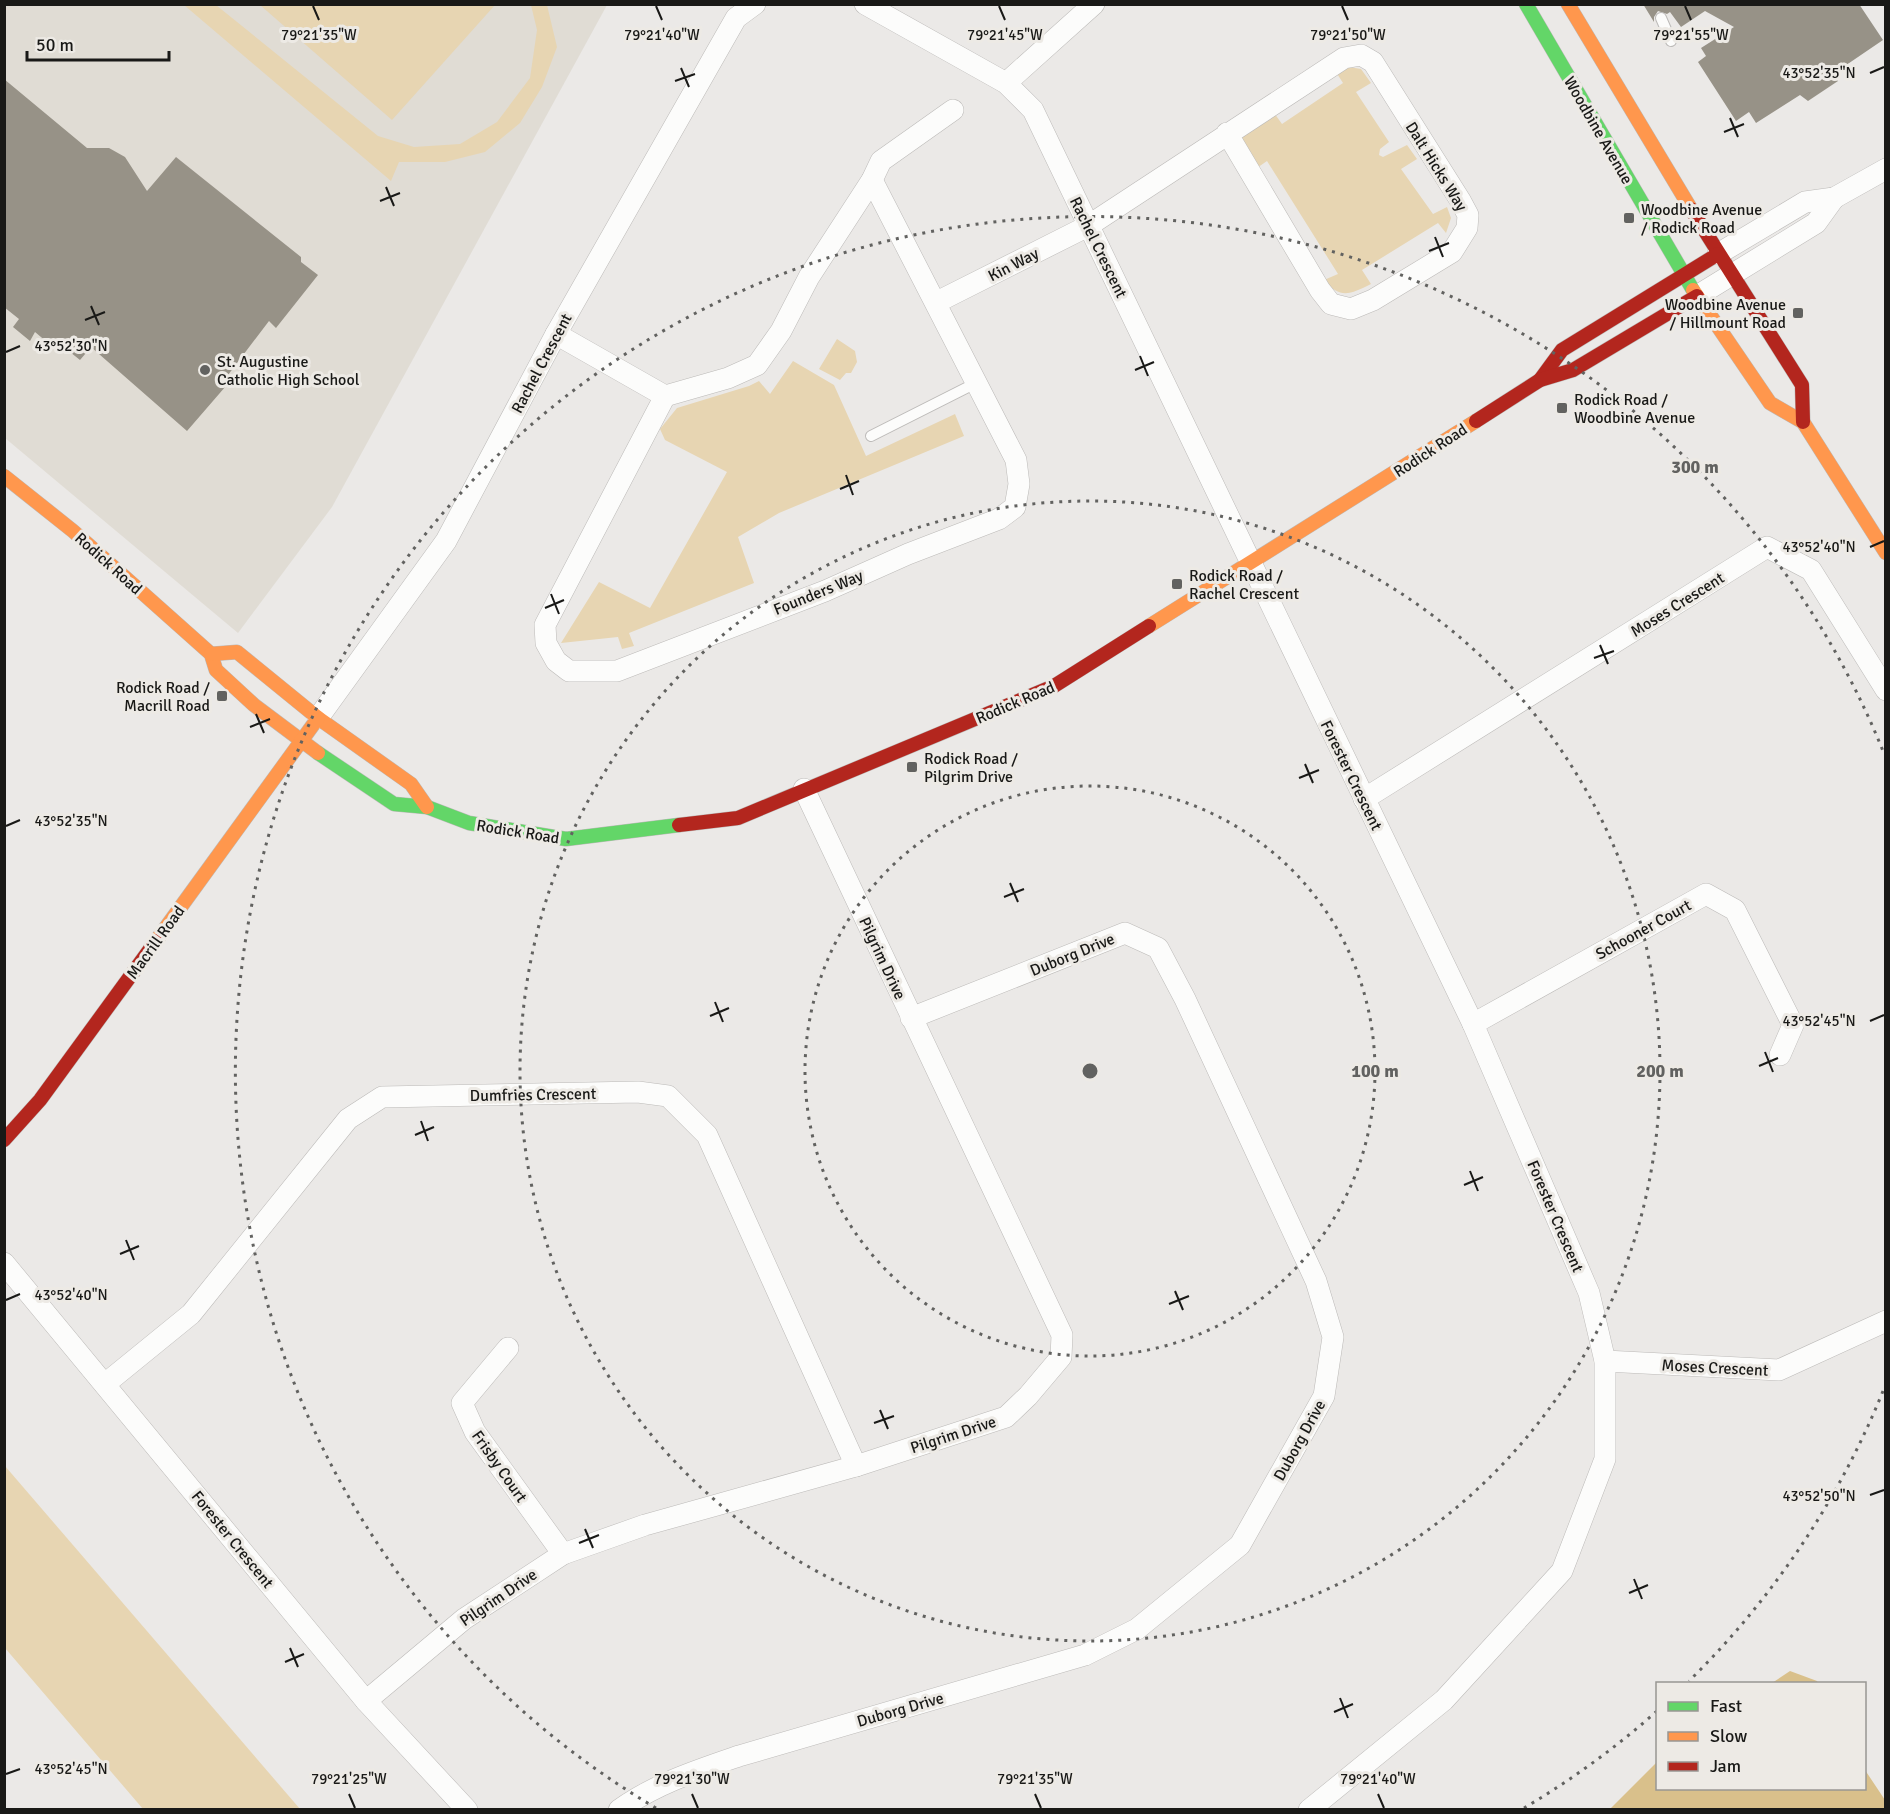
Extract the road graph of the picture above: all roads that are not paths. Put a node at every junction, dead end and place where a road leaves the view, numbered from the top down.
1 (755, 4) edge
2 (865, 4) edge
3 (1094, 4) edge
4 (1526, 4) edge
5 (1568, 4) edge
6 (1661, 18) dead end
7 (1671, 41) dead end
8 (1006, 83) junction
9 (952, 110) dead end
10 (1227, 133) junction
11 (1886, 169) edge
12 (872, 180) junction
13 (1834, 198) junction
14 (1088, 226) junction
15 (1718, 254) junction
16 (1731, 273) junction
17 (1684, 276) junction
18 (1697, 296) junction
19 (937, 302) junction
20 (556, 334) junction
21 (1540, 380) junction
22 (976, 383) junction
23 (665, 396) junction
24 (1803, 422) junction
25 (871, 436) dead end
26 (4, 476) edge
27 (1886, 553) edge
28 (1252, 564) junction
29 (211, 654) junction
30 (1886, 690) edge
31 (318, 718) junction
32 (301, 740) junction
33 (804, 789) junction
34 (1364, 799) junction
35 (427, 807) junction
36 (911, 1018) junction
37 (1473, 1024) junction
38 (1780, 1054) dead end
39 (4, 1140) edge
40 (4, 1263) edge
41 (1886, 1321) edge
42 (508, 1348) dead end
43 (1605, 1361) junction
44 (105, 1384) junction
45 (856, 1466) junction
46 (563, 1554) junction
47 (366, 1701) junction
48 (467, 1809) edge
49 (620, 1809) edge
50 (1309, 1809) edge

1 - 20 street, Rachel Crescent
2 - 8 street, Rachel Crescent
3 - 8 street
4 - 17 main road, Woodbine Avenue
5 - 15 main road
6 - 7 lane
8 - 14 street, Rachel Crescent
9 - 12 street
10 - 10 street, Dalt Hicks Way
10 - 14 street, Dalt Hicks Way
11 - 13 street
12 - 19 street, Founders Way
12 - 23 street
13 - 15 street
13 - 16 street, Rodick Road
14 - 19 street, Kin Way
14 - 28 street, Rachel Crescent
15 - 16 main road
15 - 17 main road, Rodick Road
16 - 18 street, Rodick Road
16 - 24 main road
17 - 18 main road, Woodbine Avenue
17 - 21 main road, Rodick Road
18 - 21 main road, Rodick Road
18 - 24 main road, Woodbine Avenue
19 - 22 street, Founders Way
20 - 23 street
20 - 31 street, Rachel Crescent
21 - 28 main road, Rodick Road
22 - 23 street, Founders Way
22 - 25 lane
24 - 27 main road, Woodbine Avenue
26 - 29 main road, Rodick Road
28 - 33 main road, Rodick Road
28 - 34 street, Forester Crescent
29 - 31 main road
29 - 32 main road, Rodick Road
30 - 34 street, Moses Crescent
31 - 32 main road, Macrill Road
31 - 35 main road
32 - 35 main road, Rodick Road
32 - 39 main road, Macrill Road
33 - 35 main road, Rodick Road
33 - 36 street, Pilgrim Drive
34 - 37 street, Forester Crescent
36 - 45 street, Pilgrim Drive
36 - 49 street, Duborg Drive
37 - 38 street, Schooner Court
37 - 43 street, Forester Crescent
40 - 44 street, Forester Crescent
41 - 43 street, Moses Crescent
42 - 46 street, Frisby Court
43 - 50 street, Forester Crescent
44 - 45 street, Dumfries Crescent
44 - 47 street, Forester Crescent
45 - 46 street, Pilgrim Drive
46 - 47 street, Pilgrim Drive
47 - 48 street, Forester Crescent

